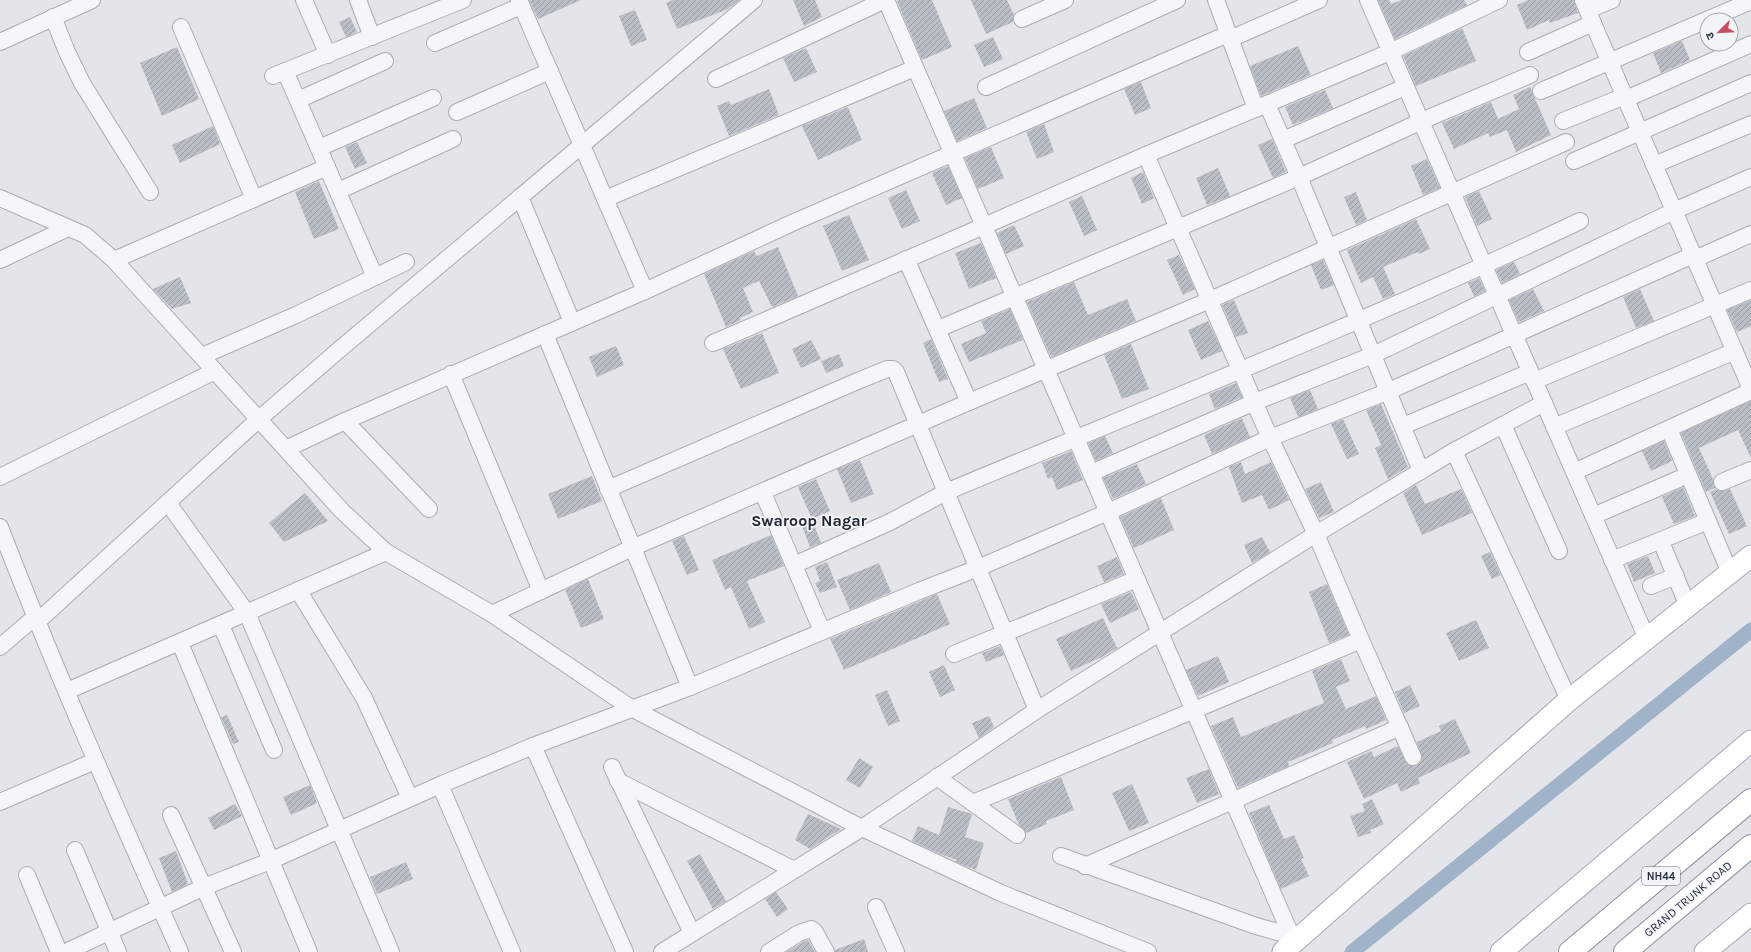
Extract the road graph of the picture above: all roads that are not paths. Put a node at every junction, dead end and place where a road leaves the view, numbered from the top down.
1 (92, 0) edge
2 (304, 0) edge
3 (358, 0) edge
4 (463, 0) edge
5 (754, 0) edge
6 (886, 0) edge
7 (1065, 0) edge
8 (1177, 0) edge
9 (1216, 0) edge
10 (1319, 0) edge
11 (1368, 0) edge
12 (1499, 0) edge
13 (1612, 0) edge
14 (1751, 0) edge
15 (520, 3) edge
16 (1588, 11) edge
17 (53, 17) junction
18 (1022, 19) dead end
19 (181, 27) dead end
20 (372, 37) junction
21 (1229, 37) junction
22 (0, 42) edge
23 (435, 43) dead end
24 (1751, 44) edge
25 (1390, 52) junction
26 (1528, 52) dead end
27 (328, 55) junction
28 (385, 61) dead end
29 (1610, 62) junction
30 (916, 68) junction
31 (550, 71) junction
32 (1530, 75) dead end
33 (716, 79) dead end
34 (1751, 83) edge
35 (986, 87) dead end
36 (1406, 87) junction
37 (1541, 91) dead end
38 (1625, 97) junction
39 (433, 98) dead end
40 (298, 100) junction
41 (1261, 107) junction
42 (457, 112) dead end
43 (1563, 121) dead end
44 (1421, 122) junction
45 (1751, 124) edge
46 (1640, 132) junction
47 (454, 139) dead end
48 (1283, 140) junction
49 (1566, 142) dead end
50 (582, 145) junction
51 (319, 148) junction
52 (953, 154) junction
53 (1146, 155) junction
54 (1574, 161) dead end
55 (1654, 165) junction
56 (327, 167) junction
57 (1299, 177) junction
58 (1751, 177) edge
59 (338, 190) junction
60 (150, 192) dead end
61 (1452, 193) junction
62 (520, 197) junction
63 (0, 198) edge
64 (254, 199) junction
65 (605, 199) junction
66 (1674, 211) junction
67 (1580, 220) dead end
68 (984, 226) junction
69 (68, 228) junction
70 (1177, 228) junction
71 (1751, 234) edge
72 (1328, 249) junction
73 (1694, 257) junction
74 (906, 259) junction
75 (0, 260) edge
76 (114, 260) junction
77 (406, 262) dead end
78 (1484, 266) junction
79 (375, 277) junction
80 (1751, 290) edge
81 (645, 291) junction
82 (1014, 296) junction
83 (1497, 296) junction
84 (1210, 300) junction
85 (1715, 305) junction
86 (1360, 321) junction
87 (572, 322) junction
88 (938, 329) junction
89 (545, 334) junction
90 (1514, 336) junction
91 (713, 343) dead end
92 (1735, 351) junction
93 (1373, 355) junction
94 (202, 356) junction
95 (1241, 369) junction
96 (1046, 370) junction
97 (215, 371) junction
98 (451, 374) junction
99 (1532, 377) junction
100 (1751, 390) edge
101 (1388, 391) junction
102 (969, 402) junction
103 (1255, 402) junction
104 (1544, 403) junction
105 (259, 419) junction
106 (345, 421) junction
107 (918, 424) junction
108 (1503, 425) junction
109 (1403, 426) junction
110 (1554, 427) junction
111 (1669, 429) junction
112 (1076, 438) junction
113 (1270, 438) junction
114 (286, 450) junction
115 (1454, 451) junction
116 (1751, 470) edge
117 (1421, 471) junction
118 (1574, 472) junction
119 (1091, 473) junction
120 (1688, 476) junction
121 (0, 477) edge
122 (1722, 482) dead end
123 (608, 489) junction
124 (763, 492) junction
125 (946, 492) junction
126 (168, 503) junction
127 (429, 509) dead end
128 (1108, 512) junction
129 (1593, 516) junction
130 (1708, 521) junction
131 (0, 527) edge
132 (1316, 534) junction
133 (632, 548) junction
134 (1664, 549) dead end
135 (1559, 551) dead end
136 (386, 552) junction
137 (1751, 556) edge
138 (1612, 560) junction
139 (794, 565) junction
140 (978, 568) junction
141 (1730, 573) junction
142 (1676, 576) junction
143 (1137, 579) junction
144 (1651, 586) dead end
145 (298, 590) junction
146 (541, 591) junction
147 (1688, 606) junction
148 (247, 613) junction
149 (492, 614) junction
150 (36, 620) junction
151 (221, 625) junction
152 (822, 631) junction
153 (1005, 633) junction
154 (1160, 633) junction
155 (1647, 639) junction
156 (1361, 640) junction
157 (180, 643) junction
158 (0, 647) edge
159 (954, 654) dead end
160 (690, 687) junction
161 (67, 691) junction
162 (1570, 700) junction
163 (631, 708) junction
164 (1037, 710) junction
165 (1193, 710) junction
166 (1400, 727) junction
167 (1751, 741) edge
168 (534, 746) junction
169 (274, 750) dead end
170 (1413, 757) dead end
171 (96, 761) junction
172 (937, 777) junction
173 (440, 785) junction
174 (410, 798) junction
175 (1751, 800) edge
176 (1233, 801) junction
177 (0, 802) edge
178 (973, 803) junction
179 (171, 815) dead end
180 (862, 828) junction
181 (339, 830) junction
182 (1017, 834) dead end
183 (1751, 846) edge
184 (75, 850) dead end
185 (1061, 856) dead end
186 (270, 861) junction
187 (1085, 866) junction
188 (794, 870) junction
189 (28, 875) dead end
190 (204, 888) junction
191 (160, 907) junction
192 (876, 907) dead end
193 (1751, 914) edge
194 (109, 931) junction
195 (692, 933) junction
196 (1290, 944) edge
197 (59, 952) edge
198 (66, 952) edge
199 (118, 952) edge
200 (180, 952) edge
201 (232, 952) edge
202 (309, 952) edge
203 (391, 952) edge
204 (512, 952) edge
205 (625, 952) edge
206 (662, 952) edge
207 (769, 952) edge
208 (826, 952) edge
209 (896, 952) edge
210 (1148, 952) edge
211 (1500, 952) edge
212 (1570, 952) edge
213 (1625, 952) edge
214 (1705, 952) edge

1 - 17 street
2 - 27 street
3 - 20 street
4 - 20 street
5 - 50 street
6 - 30 street
6 - 33 street
7 - 18 street
8 - 35 street
9 - 21 street
10 - 21 street
11 - 25 street
12 - 25 street
13 - 16 street
14 - 29 street
15 - 23 street
15 - 31 street
16 - 26 street
16 - 29 street
17 - 22 street
17 - 60 street
19 - 64 street
20 - 27 street
21 - 41 street
21 - 52 street
24 - 38 street
25 - 36 street
25 - 41 street
27 - 40 street
28 - 40 street
29 - 37 street
29 - 38 street
30 - 52 street
30 - 65 street
31 - 42 street
31 - 50 street
32 - 44 street
34 - 46 street
36 - 44 street
36 - 48 street
38 - 43 street
38 - 46 street
39 - 51 street
40 - 51 street
41 - 48 street
41 - 53 street
44 - 57 street
44 - 61 street
45 - 55 street
46 - 54 street
46 - 55 street
47 - 59 street
48 - 57 street
49 - 61 street
50 - 62 street
50 - 65 street
51 - 56 street
52 - 68 street
52 - 81 street
53 - 68 street
53 - 70 street
55 - 66 street
56 - 59 street
56 - 64 street
57 - 70 street
57 - 72 street
58 - 66 street
59 - 79 street
61 - 72 street
61 - 78 street
62 - 87 street
62 - 105 street
63 - 69 street
64 - 76 street
65 - 81 street
66 - 73 street
66 - 83 street
67 - 78 street
68 - 74 street
68 - 82 street
69 - 75 street
69 - 76 street
70 - 82 street
70 - 84 street
71 - 73 street
72 - 84 street
72 - 86 street
73 - 85 street
73 - 90 street
74 - 88 street
74 - 91 street
76 - 94 street
77 - 79 street
78 - 83 street
78 - 86 street
79 - 94 street
80 - 85 street
81 - 87 street
82 - 88 street
82 - 96 street
83 - 90 street
83 - 93 street
84 - 95 street
84 - 96 street
85 - 92 street
85 - 99 street
86 - 93 street
86 - 95 street
87 - 89 street
88 - 102 street
89 - 98 street
89 - 123 street
90 - 99 street
90 - 101 street
92 - 100 street
92 - 110 street
93 - 101 street
93 - 103 street
94 - 97 street
95 - 103 street
95 - 112 street
96 - 102 street
96 - 112 street
97 - 105 street
97 - 121 street
98 - 106 street
98 - 146 street
99 - 104 street
99 - 109 street
100 - 111 street
101 - 109 street
101 - 113 street
102 - 107 street
103 - 113 street
103 - 119 street
104 - 108 street
104 - 110 street
105 - 114 street
105 - 126 street
106 - 114 street
106 - 127 street
107 - 123 street
107 - 124 street
107 - 125 street
108 - 115 street
108 - 135 street
109 - 117 street
110 - 118 street
111 - 118 street
111 - 120 street
112 - 119 street
112 - 125 street
113 - 128 street
113 - 132 street
114 - 136 street
115 - 117 street
115 - 162 street
116 - 122 street
117 - 132 street
118 - 129 street
119 - 128 street
120 - 129 street
120 - 130 street
123 - 133 street
124 - 133 street
124 - 139 street
125 - 139 street
125 - 140 street
126 - 148 street
126 - 150 street
128 - 140 street
128 - 143 street
129 - 138 street
130 - 138 street
130 - 141 street
131 - 150 street
132 - 154 street
132 - 156 street
133 - 146 street
133 - 160 street
134 - 142 street
136 - 145 street
136 - 149 street
137 - 141 main road
138 - 155 street
139 - 152 street
140 - 152 street
140 - 153 street
141 - 147 main road
142 - 144 street
142 - 147 street
143 - 153 street
143 - 154 street
145 - 148 street
145 - 174 street
146 - 149 street
147 - 155 main road
148 - 151 street
148 - 181 street
149 - 163 street
150 - 158 street
150 - 161 street
151 - 157 street
151 - 169 street
152 - 160 street
153 - 159 street
153 - 164 street
154 - 164 street
154 - 165 street
155 - 162 main road
156 - 165 street
156 - 166 street
157 - 161 street
157 - 186 street
160 - 163 street
161 - 171 street
162 - 196 main road
163 - 168 street
163 - 180 street
164 - 172 street
165 - 176 street
165 - 178 street
166 - 170 street
166 - 176 street
167 - 211 main road
168 - 173 street
168 - 205 street
171 - 177 street
171 - 191 street
172 - 178 street
172 - 180 street
173 - 174 street
173 - 204 street
174 - 181 street
175 - 212 highway, NH44
176 - 187 street
176 - 196 street
178 - 182 street
179 - 190 street
180 - 188 street
180 - 210 street
181 - 186 street
181 - 203 street
183 - 213 highway, GRAND TRUNK ROAD / NH44
184 - 194 street
185 - 187 street
186 - 190 street
186 - 202 street
187 - 196 street
188 - 195 street
188 - 195 street
189 - 197 street
190 - 191 street
190 - 201 street
191 - 194 street
191 - 200 street
192 - 209 street
193 - 214 main road
194 - 198 street
194 - 199 street
195 - 206 street
207 - 208 street

